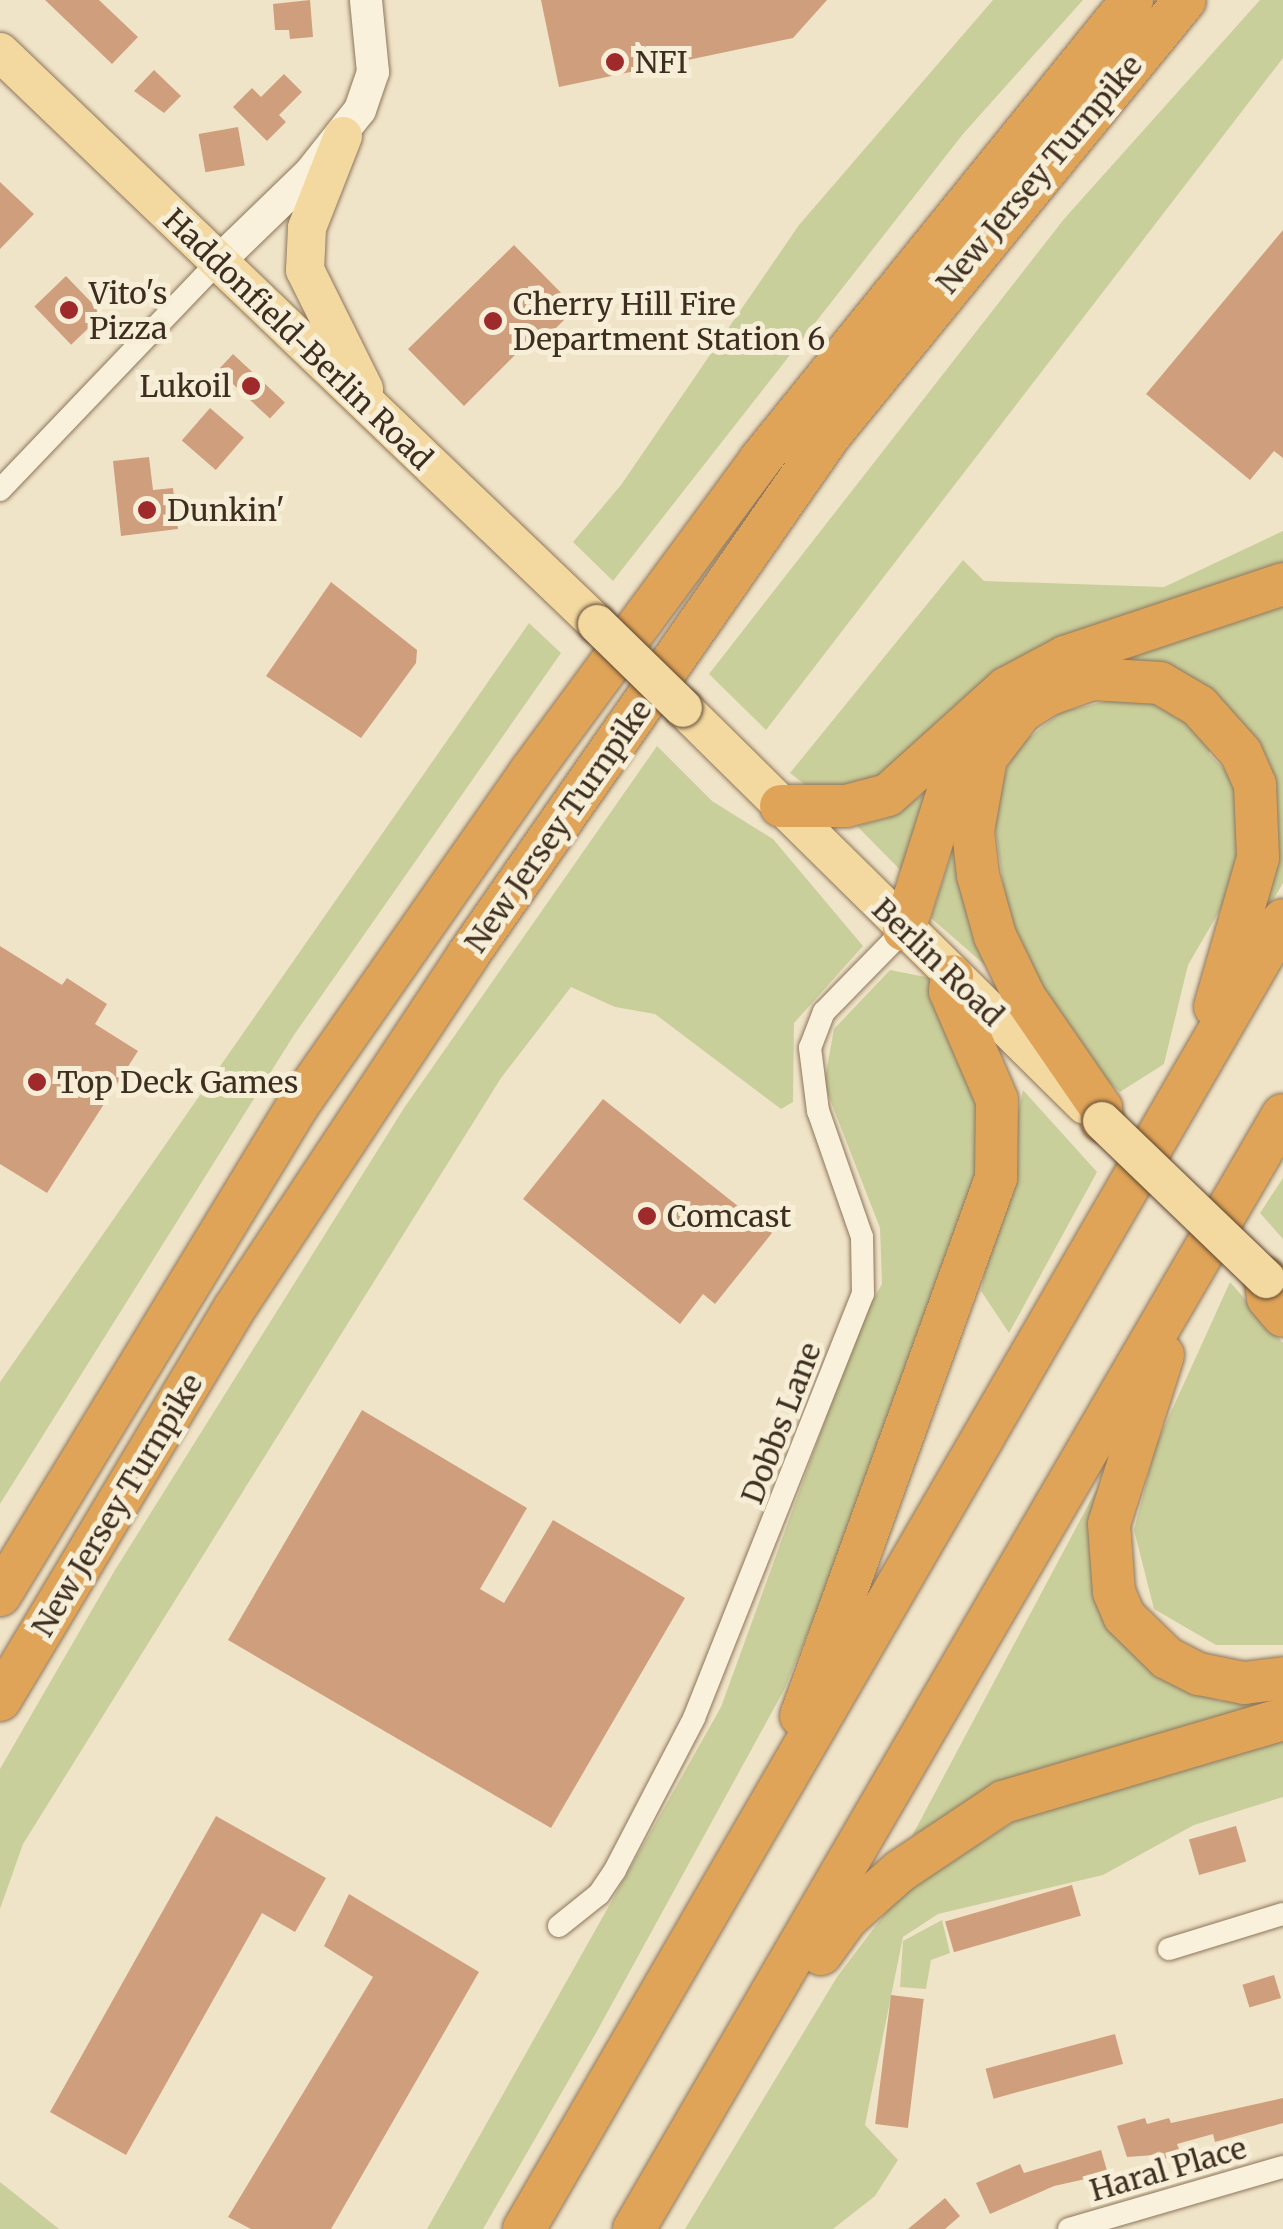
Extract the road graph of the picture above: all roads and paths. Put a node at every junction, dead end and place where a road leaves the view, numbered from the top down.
1 (366, 0) edge
2 (1132, 0) edge
3 (1185, 0) edge
4 (0, 52) edge
5 (344, 136) junction
6 (217, 263) junction
7 (380, 417) junction
8 (0, 490) edge
9 (1283, 584) edge
10 (597, 624) joint
11 (969, 724) junction
12 (781, 806) junction
13 (1283, 920) edge
14 (904, 930) junction
15 (952, 976) junction
16 (1194, 1080) junction
17 (1283, 1115) edge
18 (1102, 1120) junction
19 (1187, 1280) junction
20 (1277, 1297) edge
21 (0, 1594) edge
22 (1283, 1678) edge
23 (0, 1700) edge
24 (1283, 1719) edge
25 (768, 1807) junction
26 (1283, 1914) edge
27 (559, 1926) dead end
28 (1168, 1948) dead end
29 (754, 2022) junction
30 (1283, 2167) edge
31 (524, 2229) edge
32 (634, 2229) edge
33 (1069, 2229) edge

1 - 5 main road
2 - 21 highway, New Jersey Turnpike
3 - 23 highway, New Jersey Turnpike
4 - 6 main road, Haddonfield-Berlin Road
5 - 6 main road
5 - 7 main road
6 - 7 main road, Haddonfield-Berlin Road
6 - 8 street
7 - 10 main road, Haddonfield-Berlin Road
9 - 11 highway
10 - 12 main road, Berlin Road, bridge
11 - 12 highway
11 - 14 highway
12 - 14 main road, Berlin Road
13 - 16 highway
14 - 15 main road, Berlin Road
14 - 27 street, Dobbs Lane
15 - 18 main road, Berlin Road
15 - 25 highway
16 - 18 highway
16 - 25 highway
17 - 19 highway
18 - 20 main road, Berlin Road, bridge
19 - 22 highway
19 - 29 highway
24 - 29 highway
25 - 31 highway
26 - 28 street
29 - 32 highway
30 - 33 street, Haral Place

